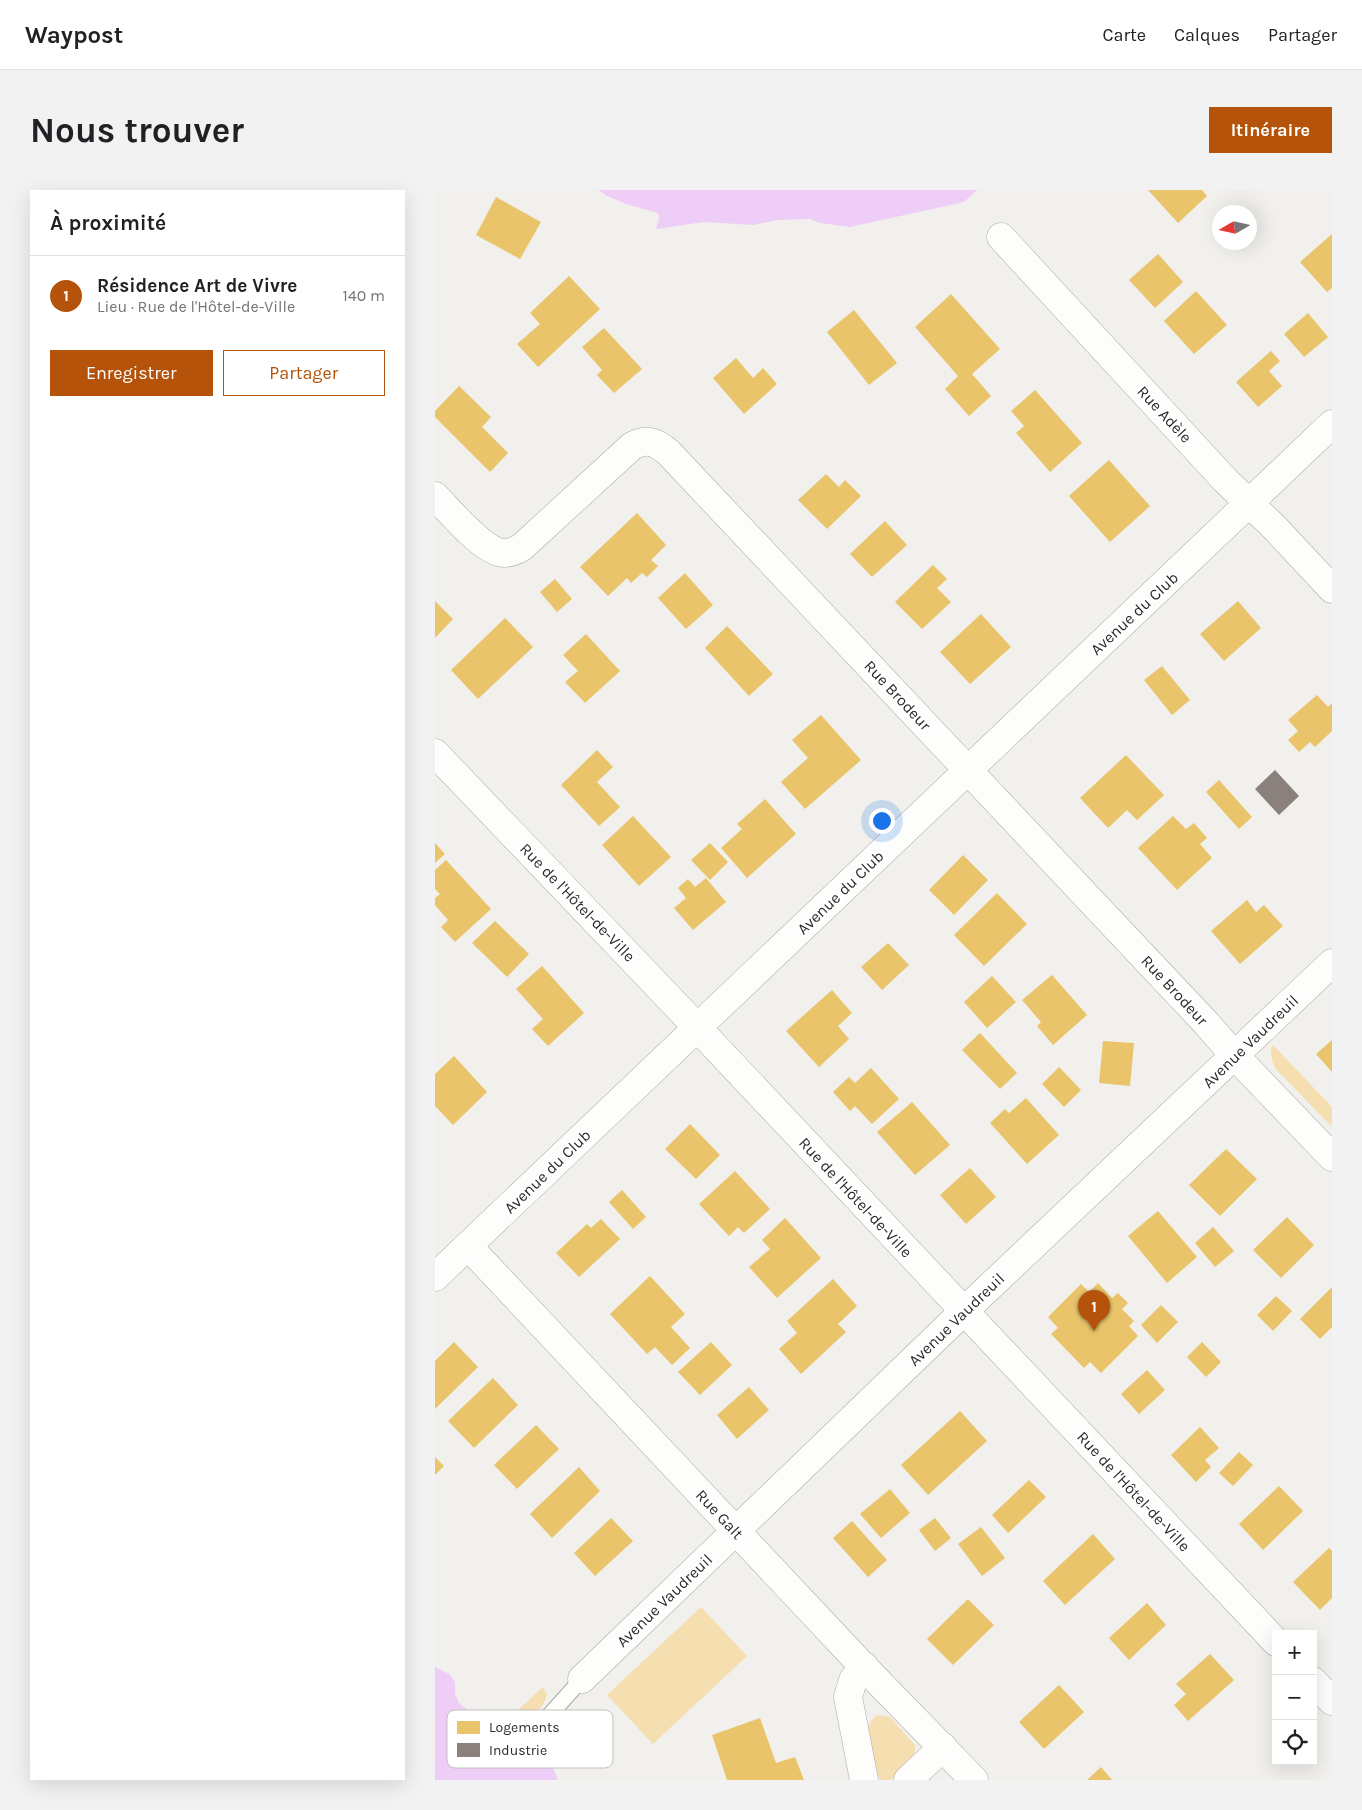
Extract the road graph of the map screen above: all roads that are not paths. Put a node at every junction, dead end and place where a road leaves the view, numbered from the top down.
1 (1001, 237) dead end
2 (1332, 424) edge
3 (435, 496) edge
4 (1249, 503) junction
5 (1332, 589) edge
6 (435, 753) edge
7 (968, 770) junction
8 (1332, 963) edge
9 (697, 1028) junction
10 (1233, 1056) junction
11 (1332, 1157) edge
12 (468, 1246) junction
13 (435, 1277) edge
14 (964, 1311) junction
15 (736, 1531) junction
16 (1272, 1638) edge
17 (864, 1666) junction
18 (582, 1679) joint
19 (1317, 1685) edge
20 (1332, 1701) edge
21 (554, 1710) edge
22 (943, 1747) junction
23 (864, 1780) edge
24 (908, 1780) edge
25 (974, 1780) edge

1 - 4 street, Rue Adèle
2 - 4 street, Avenue du Club
3 - 7 street, Rue Brodeur
4 - 5 street, Rue Adèle
4 - 7 street, Avenue du Club
6 - 9 street, Rue de l'Hôtel-de-Ville
7 - 9 street, Avenue du Club
7 - 10 street, Rue Brodeur
8 - 10 street, Avenue Vaudreuil
9 - 12 street, Avenue du Club
9 - 14 street, Rue de l'Hôtel-de-Ville
10 - 11 street, Rue Brodeur
10 - 14 street, Avenue Vaudreuil
12 - 13 street, Avenue du Club
12 - 15 street, Rue Galt
14 - 15 street, Avenue Vaudreuil
14 - 16 street, Rue de l'Hôtel-de-Ville
15 - 17 street, Rue Galt
15 - 18 street, Avenue Vaudreuil
17 - 22 street, Rue Galt
17 - 23 street
18 - 21 lane
19 - 20 street
22 - 24 street
22 - 25 street, Rue Galt

